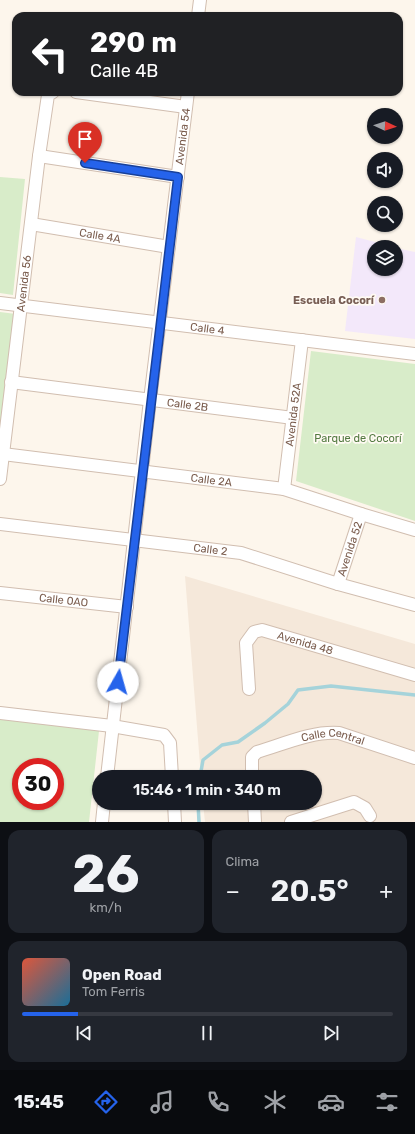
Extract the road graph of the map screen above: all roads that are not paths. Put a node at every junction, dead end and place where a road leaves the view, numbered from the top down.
1 (200, 0) edge
2 (198, 12) edge
3 (48, 96) edge
4 (105, 96) edge
5 (187, 96) edge
6 (186, 107) junction
7 (39, 156) junction
8 (178, 177) junction
9 (31, 224) junction
10 (169, 247) junction
11 (0, 303) edge
12 (21, 306) junction
13 (160, 323) junction
14 (302, 340) junction
15 (415, 354) edge
16 (11, 382) junction
17 (150, 400) junction
18 (293, 418) junction
19 (3, 454) junction
20 (142, 470) junction
21 (0, 479) edge
22 (284, 489) junction
23 (361, 514) junction
24 (0, 524) edge
25 (415, 530) edge
26 (134, 539) junction
27 (338, 584) junction
28 (0, 593) edge
29 (415, 605) edge
30 (127, 607) junction
31 (415, 675) edge
32 (249, 689) dead end
33 (0, 714) edge
34 (112, 726) junction
35 (415, 758) edge
36 (108, 770) edge
37 (172, 770) edge
38 (252, 770) edge
39 (103, 810) edge
40 (174, 810) edge
41 (254, 810) edge
42 (370, 816) dead end
43 (102, 822) edge
44 (175, 822) edge
45 (255, 822) edge
46 (291, 822) edge

1 - 2 street
3 - 7 street, Avenida 56
4 - 6 street
5 - 6 street, Avenida 54
6 - 8 street, Avenida 54
7 - 8 street
7 - 9 street, Avenida 56
8 - 10 street, Avenida 54
9 - 10 street, Calle 4A
9 - 12 street, Avenida 56
10 - 13 street, Avenida 54
11 - 12 street, Calle 4
12 - 13 street, Calle 4
12 - 16 street, Avenida 56
13 - 14 street, Calle 4
13 - 17 street, Avenida 54
14 - 15 street, Calle 4
14 - 18 street, Avenida 52A
16 - 17 street, Calle 2B
16 - 19 street, Avenida 56
17 - 18 street, Calle 2B
17 - 20 street, Avenida 54
18 - 22 street, Avenida 52A
19 - 20 street, Calle 2A
19 - 21 street, Avenida 56
20 - 22 street, Calle 2A
20 - 26 street, Avenida 54
22 - 23 street, Calle 2A
23 - 25 street, Calle 2A
23 - 27 street, Avenida 52
24 - 26 street, Calle 2
26 - 27 street, Calle 2
26 - 30 street, Avenida 54
27 - 29 street, Calle 2
28 - 30 street, Calle 0AO
30 - 34 street, Avenida 54
31 - 32 street, Avenida 48
33 - 34 street
34 - 36 street, Avenida 54
34 - 37 street
35 - 38 street, Calle Central
39 - 43 street
40 - 44 street
41 - 45 street
42 - 46 street

